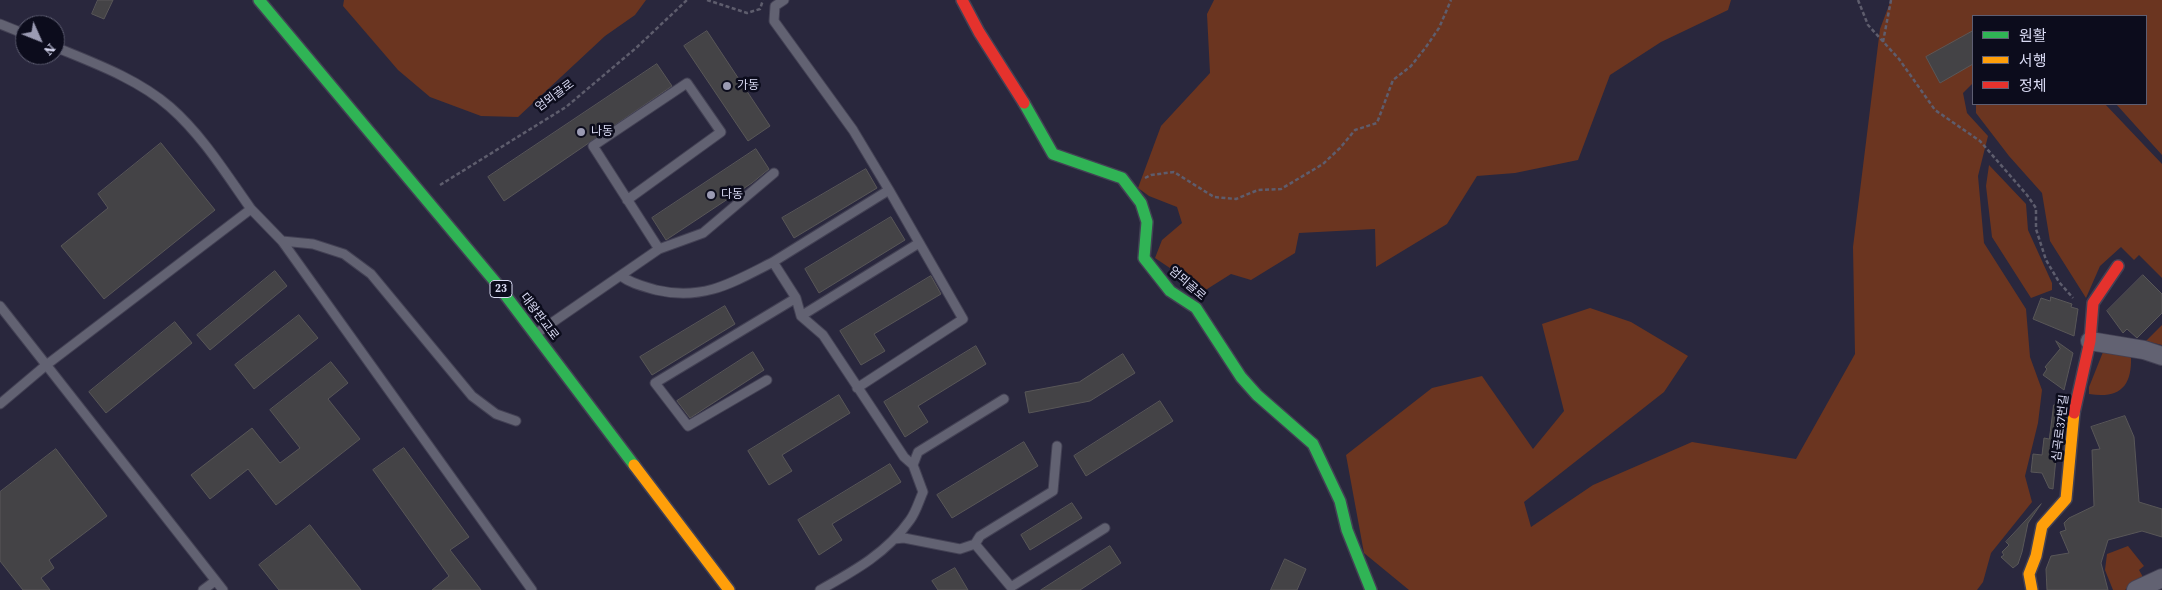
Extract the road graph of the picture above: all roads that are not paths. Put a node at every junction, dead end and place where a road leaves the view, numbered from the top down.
1 (259, 0) edge
2 (784, 0) edge
3 (962, 0) edge
4 (0, 24) edge
5 (15, 30) edge
6 (65, 52) edge
7 (774, 173) dead end
8 (889, 190) junction
9 (627, 200) junction
10 (251, 209) junction
11 (282, 241) junction
12 (918, 243) junction
13 (659, 249) junction
14 (772, 262) junction
15 (2118, 266) dead end
16 (621, 276) junction
17 (796, 298) junction
18 (0, 306) edge
19 (801, 316) junction
20 (535, 334) junction
21 (2090, 341) junction
22 (2162, 356) edge
23 (45, 366) junction
24 (766, 380) dead end
25 (857, 388) junction
26 (1004, 399) dead end
27 (0, 404) edge
28 (516, 421) dead end
29 (1057, 446) dead end
30 (914, 465) junction
31 (1105, 528) dead end
32 (894, 539) junction
33 (975, 544) junction
34 (2162, 578) edge
35 (215, 580) junction
36 (203, 590) edge
37 (223, 590) edge
38 (532, 590) edge
39 (730, 590) edge
40 (820, 590) edge
41 (1371, 590) edge
42 (2032, 590) edge
43 (2136, 590) edge

1 - 20 street, 대왕판교로 / 23
2 - 8 lane
3 - 41 street, 엄뫼골로
4 - 5 lane
6 - 10 lane
7 - 13 lane
8 - 12 lane
8 - 14 lane
9 - 9 lane
9 - 13 lane
10 - 11 lane
10 - 23 lane
11 - 28 lane
11 - 38 lane
12 - 19 lane
12 - 25 lane
13 - 16 lane
14 - 16 lane
14 - 17 lane
15 - 21 street, 심곡로37번길
16 - 20 lane
17 - 19 lane
17 - 24 lane
18 - 23 lane
19 - 25 lane
20 - 39 street, 대왕판교로 / 23
21 - 22 street
21 - 42 street, 심곡로37번길
23 - 27 lane
23 - 35 lane
25 - 30 lane
26 - 30 lane
29 - 33 lane
30 - 32 lane
31 - 33 lane
32 - 33 lane
32 - 40 lane
34 - 43 street
35 - 36 lane
35 - 37 lane

